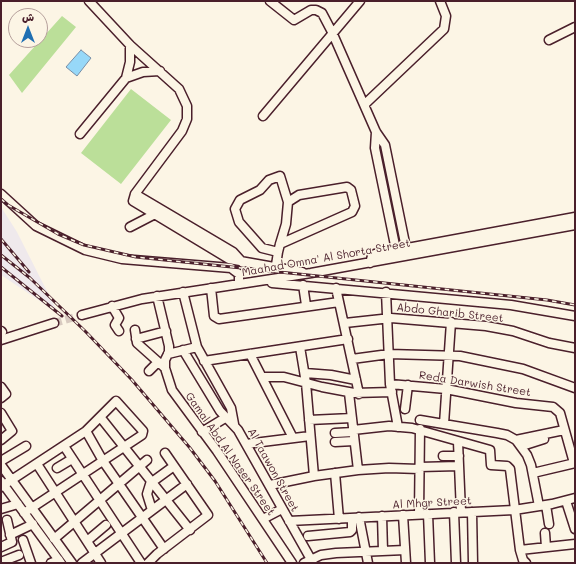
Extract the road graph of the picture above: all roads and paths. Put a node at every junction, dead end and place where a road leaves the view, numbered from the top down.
1 (89, 1) edge
2 (270, 1) edge
3 (314, 1) edge
4 (360, 1) edge
5 (440, 1) edge
6 (316, 10) junction
7 (575, 28) edge
8 (332, 32) junction
9 (549, 40) dead end
10 (130, 45) junction
11 (160, 71) junction
12 (126, 78) junction
13 (365, 104) junction
14 (263, 116) dead end
15 (376, 132) junction
16 (80, 134) dead end
17 (1, 194) edge
18 (135, 194) junction
19 (288, 202) junction
20 (162, 210) junction
21 (154, 214) junction
22 (575, 217) edge
23 (575, 225) edge
24 (130, 228) dead end
25 (519, 231) junction
26 (279, 248) junction
27 (406, 248) junction
28 (396, 250) junction
29 (244, 263) junction
30 (370, 263) junction
31 (278, 269) junction
32 (311, 273) junction
33 (259, 282) junction
34 (239, 284) junction
35 (303, 285) junction
36 (210, 288) junction
37 (336, 288) junction
38 (183, 292) junction
39 (386, 292) junction
40 (157, 296) junction
41 (339, 302) junction
42 (306, 305) junction
43 (112, 306) junction
44 (82, 315) tunnel mouth
45 (575, 316) edge
46 (387, 318) junction
47 (450, 322) junction
48 (54, 323) tunnel mouth
49 (345, 323) junction
50 (135, 330) dead end
51 (119, 331) dead end
52 (166, 331) junction
53 (1, 334) edge
54 (136, 339) junction
55 (348, 339) junction
56 (197, 347) junction
57 (300, 347) junction
58 (575, 348) edge
59 (183, 350) junction
60 (168, 354) junction
61 (250, 354) junction
62 (389, 354) junction
63 (448, 354) junction
64 (352, 359) junction
65 (204, 361) junction
66 (158, 362) junction
67 (165, 368) junction
68 (149, 371) dead end
69 (305, 373) junction
70 (262, 377) junction
71 (356, 380) junction
72 (306, 383) junction
73 (408, 385) junction
74 (1, 387) edge
75 (391, 388) junction
76 (575, 388) edge
77 (446, 389) junction
78 (349, 392) junction
79 (359, 394) junction
80 (1, 398) edge
81 (405, 409) dead end
82 (2, 417) edge
83 (101, 418) junction
84 (225, 418) junction
85 (352, 418) junction
86 (309, 420) junction
87 (420, 420) dead end
88 (234, 424) junction
89 (444, 424) junction
90 (398, 427) junction
91 (420, 429) junction
92 (564, 430) junction
93 (86, 431) junction
94 (353, 431) junction
95 (202, 432) junction
96 (335, 433) dead end
97 (310, 436) junction
98 (293, 438) junction
99 (1, 440) edge
100 (354, 441) junction
101 (335, 442) dead end
102 (458, 442) junction
103 (519, 443) junction
104 (246, 444) junction
105 (26, 446) dead end
106 (64, 446) junction
107 (124, 447) junction
108 (165, 454) dead end
109 (443, 456) dead end
110 (459, 456) junction
111 (72, 459) junction
112 (147, 460) dead end
113 (1, 461) edge
114 (103, 461) junction
115 (575, 463) edge
116 (37, 464) junction
117 (1, 465) edge
118 (139, 466) junction
119 (174, 466) junction
120 (459, 466) junction
121 (57, 468) dead end
122 (419, 468) junction
123 (358, 470) junction
124 (335, 473) junction
125 (533, 473) junction
126 (83, 474) junction
127 (314, 476) junction
128 (11, 480) junction
129 (152, 482) junction
130 (2, 484) edge
131 (119, 484) junction
132 (187, 484) junction
133 (270, 485) junction
134 (55, 492) junction
135 (575, 498) edge
136 (100, 500) junction
137 (166, 500) junction
138 (566, 501) junction
139 (18, 504) junction
140 (542, 506) junction
141 (1, 509) edge
142 (282, 509) junction
143 (152, 510) junction
144 (514, 510) junction
145 (28, 511) junction
146 (457, 512) junction
147 (472, 512) junction
148 (419, 514) junction
149 (428, 514) junction
150 (403, 515) junction
151 (382, 516) junction
152 (142, 518) junction
153 (356, 518) junction
154 (263, 519) junction
155 (339, 519) junction
156 (7, 520) dead end
157 (289, 521) junction
158 (74, 522) junction
159 (33, 524) junction
160 (549, 524) dead end
161 (574, 524) edge
162 (106, 525) dead end
163 (190, 530) junction
164 (122, 533) junction
165 (544, 533) dead end
166 (10, 535) junction
167 (308, 536) dead end
168 (54, 539) junction
169 (23, 540) dead end
170 (87, 541) junction
171 (575, 544) edge
172 (1, 547) edge
173 (546, 547) junction
174 (164, 549) junction
175 (405, 550) junction
176 (520, 550) junction
177 (365, 551) junction
178 (383, 551) junction
179 (95, 554) junction
180 (19, 555) dead end
181 (1, 562) edge
182 (57, 562) edge
183 (309, 562) edge
184 (31, 563) edge
185 (72, 563) edge
186 (82, 563) edge
187 (101, 563) edge
188 (141, 563) edge
189 (148, 563) edge
190 (292, 563) edge
191 (368, 563) edge
192 (406, 563) edge
193 (430, 563) edge
194 (456, 563) edge
195 (473, 563) edge
196 (515, 563) edge
197 (527, 563) edge

1 - 10 street
2 - 6 street
3 - 6 street
4 - 8 street
5 - 13 street
6 - 8 street
7 - 9 street
8 - 13 street
8 - 14 street
10 - 11 street
10 - 12 street
11 - 12 street
11 - 18 street
12 - 16 street
13 - 15 street
15 - 27 street
15 - 28 street
17 - 34 street
18 - 20 street
18 - 21 street
19 - 26 street
19 - 26 street
19 - 26 street
20 - 21 street
20 - 29 street
21 - 24 street
21 - 29 street
22 - 25 street
23 - 25 street, Maahad Omna' Al Shorta Street
25 - 27 street
25 - 30 street, Maahad Omna' Al Shorta Street
26 - 31 street
27 - 28 street
28 - 30 street
29 - 31 street
30 - 32 street, Maahad Omna' Al Shorta Street
31 - 32 street
32 - 33 street, Maahad Omna' Al Shorta Street
33 - 34 street, Maahad Omna' Al Shorta Street
33 - 35 street
34 - 36 street, Maahad Omna' Al Shorta Street
35 - 37 street
35 - 42 street
36 - 38 street, Maahad Omna' Al Shorta Street
36 - 42 street
37 - 39 street
37 - 41 street
38 - 40 street, Maahad Omna' Al Shorta Street
38 - 56 street
39 - 45 street
39 - 46 street
40 - 43 street, Maahad Omna' Al Shorta Street
40 - 52 street
41 - 42 street
41 - 49 street
43 - 44 street, Maahad Omna' Al Shorta Street
43 - 51 street
46 - 47 street, Abdo Gharib Street
46 - 49 street, Abdo Gharib Street
46 - 62 street
47 - 58 street, Abdo Gharib Street
47 - 63 street
48 - 53 street
49 - 55 street
50 - 54 street
52 - 54 street
52 - 60 street
54 - 66 street
55 - 57 street
55 - 64 street
56 - 59 street
56 - 65 street
57 - 61 street
57 - 69 street
59 - 60 street
59 - 84 street, Al Taawon Street
60 - 67 street
61 - 65 street
61 - 70 street
62 - 63 street
62 - 64 street
62 - 75 street
63 - 76 street
63 - 77 street
64 - 71 street
65 - 88 street
66 - 67 street
66 - 68 street
67 - 95 street, Gamal Abd Al Naser Street
69 - 71 street
69 - 72 street
70 - 72 street, Reda Darwish Street
70 - 98 street
71 - 79 street
72 - 78 street, Reda Darwish Street
72 - 86 street
73 - 75 street, Reda Darwish Street
73 - 77 street, Reda Darwish Street
73 - 81 street
74 - 80 street
75 - 79 street, Reda Darwish Street
75 - 90 street
77 - 89 street
77 - 92 street, Reda Darwish Street
78 - 79 street, Reda Darwish Street
78 - 85 street
82 - 99 street
83 - 93 street
83 - 107 street
83 - 107 street
84 - 88 street, Al Taawon Street
84 - 95 street
85 - 86 street
85 - 94 street
86 - 97 street
87 - 89 street
88 - 104 street, Al Taawon Street
89 - 103 street
90 - 91 street
90 - 94 street
91 - 102 street
91 - 122 street
92 - 103 street
92 - 115 street
93 - 106 street
93 - 114 street
94 - 96 street
94 - 100 street
95 - 154 street, Gamal Abd Al Naser Street
97 - 98 street
97 - 127 street
98 - 104 street
100 - 101 street
100 - 123 street
102 - 110 street
102 - 144 street
103 - 125 street
104 - 133 street, Al Taawon Street
105 - 113 street
106 - 111 street
106 - 116 street
107 - 114 street
107 - 118 street
108 - 119 street
109 - 110 street
110 - 120 street
111 - 121 street
111 - 126 street
112 - 118 street
114 - 126 street
114 - 131 street
115 - 125 street
116 - 128 street
116 - 134 street
117 - 128 street
118 - 129 street
118 - 131 street
119 - 129 street
119 - 132 street
120 - 122 street
120 - 146 street
122 - 123 street
122 - 148 street
123 - 124 street
124 - 127 street
124 - 155 street
125 - 140 street
126 - 134 street
126 - 136 street
127 - 133 street
128 - 130 street
128 - 145 street
129 - 137 street
129 - 143 street
130 - 139 street
131 - 136 street
131 - 152 street
132 - 137 street
132 - 163 street
133 - 142 street, Al Taawon Street
134 - 145 street
134 - 158 street
135 - 138 street, Al Mhgr Street
136 - 158 street
136 - 164 street
137 - 143 street
137 - 163 street
138 - 140 street, Al Mhgr Street
138 - 161 street
139 - 141 street
139 - 145 street
140 - 144 street, Al Mhgr Street
140 - 160 street
142 - 154 street
142 - 157 street, Al Taawon Street
143 - 152 street
144 - 147 street, Al Mhgr Street
144 - 176 street
145 - 159 street
145 - 168 street
146 - 147 street, Al Mhgr Street
146 - 149 street, Al Mhgr Street
146 - 194 street
147 - 195 street
148 - 149 street, Al Mhgr Street
148 - 150 street, Al Mhgr Street
149 - 193 street
150 - 151 street, Al Mhgr Street
150 - 175 street
151 - 153 street, Al Mhgr Street
151 - 178 street
152 - 164 street
152 - 174 street
153 - 155 street, Al Mhgr Street
153 - 167 street
153 - 177 street
154 - 190 street, Gamal Abd Al Naser Street
155 - 157 street, Al Mhgr Street
156 - 166 street
157 - 183 street, Al Taawon Street
158 - 168 street
158 - 170 street
159 - 166 street
159 - 182 street
162 - 170 street
163 - 174 street
164 - 179 street
164 - 188 street
165 - 173 street
166 - 172 street
168 - 185 street
169 - 184 street
170 - 179 street
171 - 173 street
173 - 176 street
174 - 189 street
175 - 178 street
175 - 192 street
176 - 197 street
177 - 178 street
177 - 183 street
177 - 191 street
179 - 186 street
179 - 187 street
180 - 181 street
196 - 197 street

